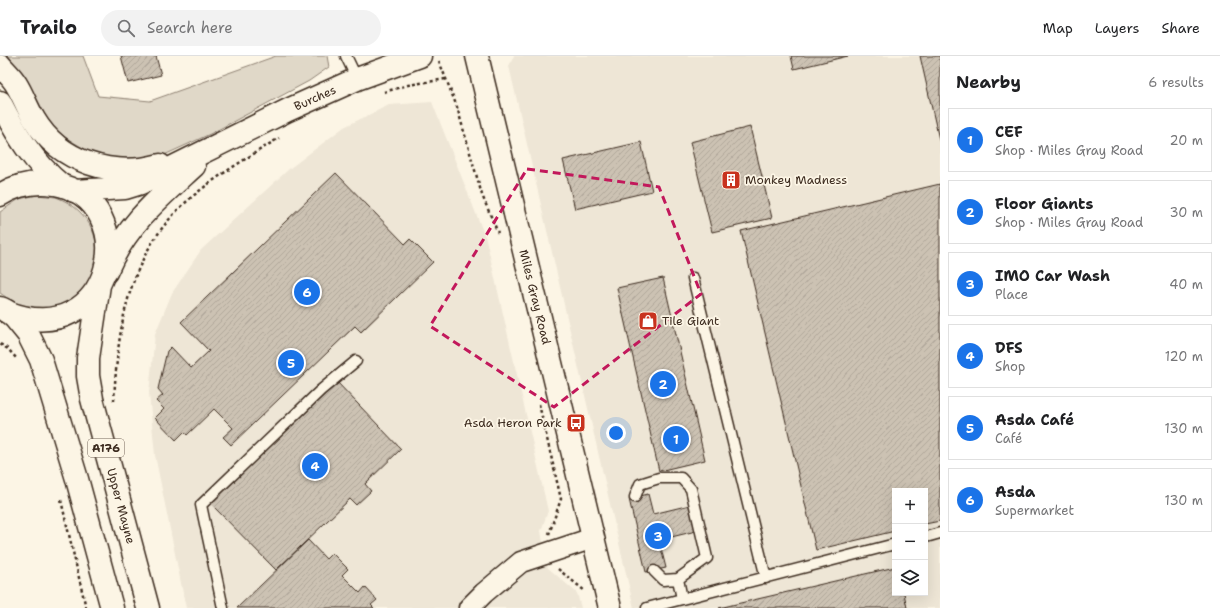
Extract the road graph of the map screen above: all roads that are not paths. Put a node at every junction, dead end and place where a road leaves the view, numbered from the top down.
1 (346, 56) edge
2 (420, 56) edge
3 (477, 56) edge
4 (0, 65) edge
5 (357, 79) junction
6 (0, 102) edge
7 (215, 148) junction
8 (67, 188) junction
9 (0, 195) edge
10 (103, 278) junction
11 (693, 278) dead end
12 (3, 309) edge
13 (356, 361) dead end
14 (635, 497) dead end
15 (940, 533) edge
16 (928, 536) edge
17 (593, 538) junction
18 (892, 545) edge
19 (654, 571) dead end
20 (766, 578) junction
21 (678, 579) junction
22 (682, 599) junction
23 (112, 608) edge
24 (148, 608) edge
25 (223, 608) edge
26 (469, 608) edge
27 (610, 608) edge
28 (647, 608) edge

1 - 5 lane
2 - 5 street, Burches
3 - 17 street, Miles Gray Road
4 - 7 street
5 - 7 street, Burches
6 - 8 street
7 - 8 street, Burches
7 - 10 street, Burches
8 - 9 street, Burches
8 - 10 street, Upper Mayne
10 - 12 street
10 - 24 street, Upper Mayne / A176
11 - 20 lane
12 - 23 street, A176
13 - 25 lane
14 - 21 lane
15 - 16 lane
17 - 26 street
17 - 27 street, Miles Gray Road
18 - 20 lane
19 - 21 lane
20 - 22 lane
21 - 22 lane
22 - 28 lane

